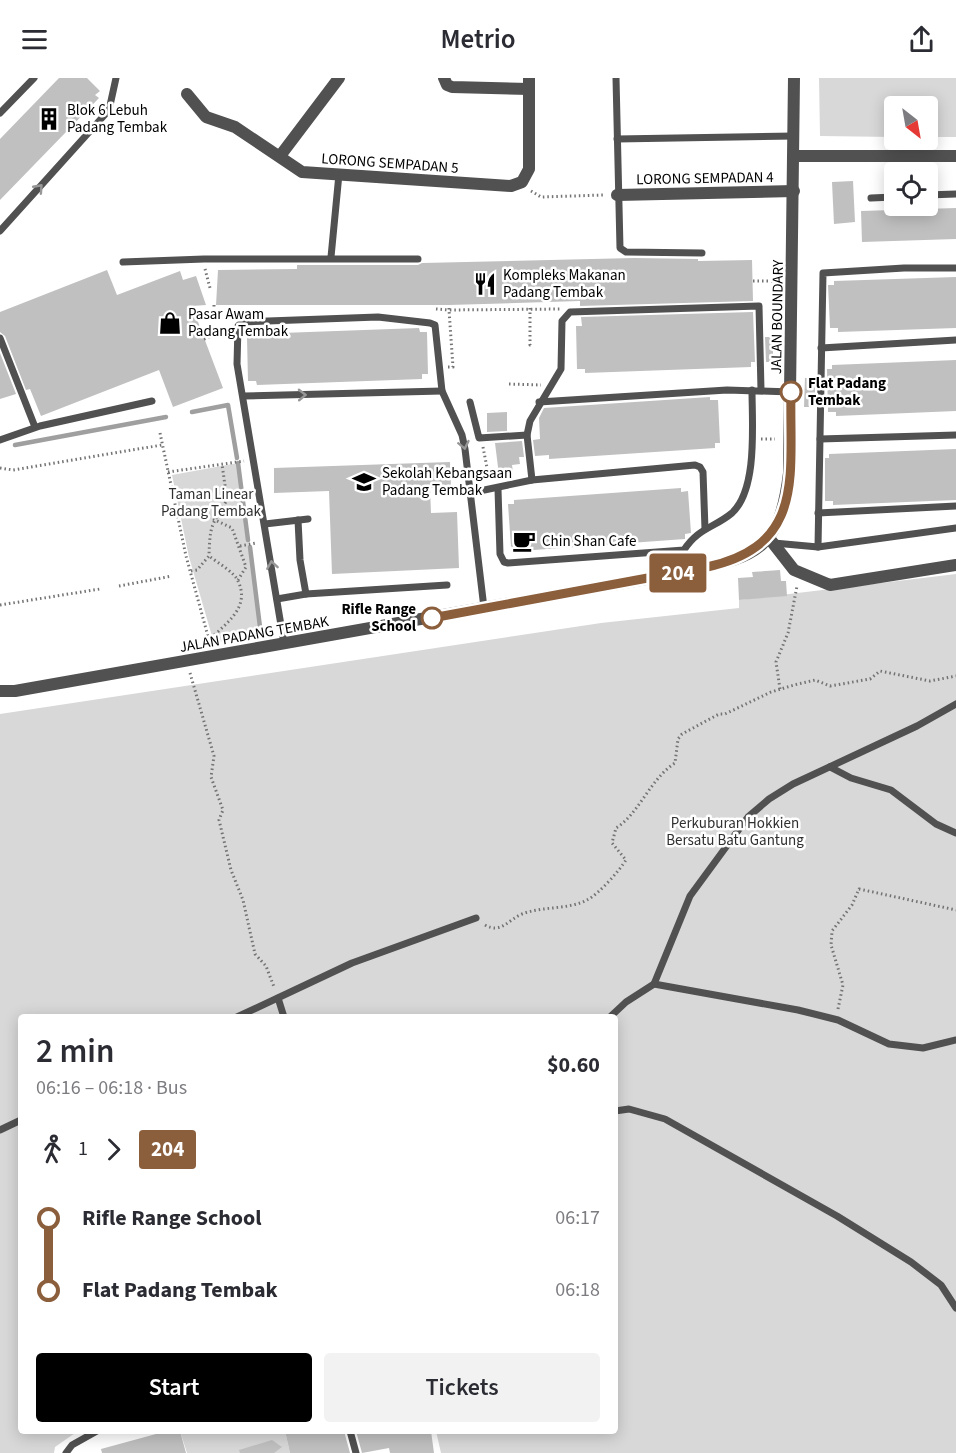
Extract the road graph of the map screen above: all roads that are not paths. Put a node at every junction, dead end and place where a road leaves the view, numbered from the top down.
1 (33, 78) edge
2 (116, 78) edge
3 (339, 78) edge
4 (444, 78) edge
5 (616, 78) edge
6 (794, 78) edge
7 (529, 83) edge
8 (187, 94) dead end
9 (0, 113) edge
10 (794, 136) junction
11 (617, 139) junction
12 (280, 156) junction
13 (794, 156) junction
14 (956, 156) edge
15 (339, 174) junction
16 (794, 191) junction
17 (956, 194) edge
18 (617, 195) junction
19 (938, 195) edge
20 (884, 197) edge
21 (871, 198) dead end
22 (0, 231) edge
23 (702, 253) dead end
24 (331, 257) junction
25 (418, 259) dead end
26 (123, 262) dead end
27 (956, 267) edge
28 (0, 338) edge
29 (956, 340) edge
30 (821, 348) junction
31 (752, 390) junction
32 (761, 390) junction
33 (442, 391) junction
34 (791, 392) junction
35 (244, 396) junction
36 (152, 401) dead end
37 (470, 402) dead end
38 (539, 402) junction
39 (35, 427) junction
40 (527, 435) junction
41 (956, 435) edge
42 (820, 439) junction
43 (0, 440) edge
44 (532, 480) junction
45 (498, 489) junction
46 (470, 493) junction
47 (956, 506) edge
48 (818, 513) junction
49 (308, 519) dead end
50 (298, 520) junction
51 (265, 524) junction
52 (956, 528) edge
53 (705, 529) junction
54 (772, 540) junction
55 (818, 547) junction
56 (684, 550) junction
57 (956, 565) edge
58 (688, 571) junction
59 (447, 585) dead end
60 (306, 594) junction
61 (277, 599) junction
62 (483, 608) junction
63 (284, 643) junction
64 (0, 691) edge
65 (956, 704) edge
66 (830, 767) junction
67 (956, 833) edge
68 (476, 918) road end
69 (654, 984) junction
70 (278, 998) junction
71 (243, 1014) edge
72 (283, 1014) edge
73 (613, 1014) edge
74 (956, 1040) edge
75 (618, 1111) edge
76 (18, 1121) edge
77 (0, 1130) edge
78 (956, 1308) edge
79 (92, 1434) edge
80 (351, 1434) edge
81 (66, 1453) edge
82 (356, 1453) edge

1 - 9 lane
22 -> 2 lane
3 - 12 street
4 - 7 street
5 - 11 lane
6 - 10 street, JALAN BOUNDARY
7 - 15 street, LORONG SEMPADAN 5
8 - 12 street, LORONG SEMPADAN 5
10 - 11 lane
10 - 13 street, JALAN BOUNDARY
11 - 18 lane
12 - 15 street, LORONG SEMPADAN 5
13 - 14 street
13 - 16 street, JALAN BOUNDARY
15 - 24 lane
16 - 18 street, LORONG SEMPADAN 4
16 - 34 street, JALAN BOUNDARY
17 - 19 lane
18 - 23 lane
20 - 21 lane
24 - 25 lane
24 - 26 lane
27 - 30 lane
28 - 39 lane
29 - 30 lane
30 - 42 lane
31 - 32 lane
31 - 38 lane
31 - 53 lane
32 - 34 lane
32 - 38 lane
35 -> 33 lane
33 - 35 lane
33 -> 46 lane
34 - 54 street, JALAN BOUNDARY
35 - 51 lane
36 - 39 lane
37 - 40 lane
38 - 40 lane
39 - 43 lane
40 - 44 lane
41 - 42 lane
42 - 48 lane
44 - 45 lane
44 - 53 lane
45 - 46 lane
45 - 56 lane
46 - 62 lane
47 - 48 lane
48 - 55 lane
49 - 50 lane
50 - 51 lane
50 - 60 lane
61 -> 51 lane
52 - 55 lane
53 - 56 lane
54 - 55 lane
54 - 57 street
54 - 58 street, JALAN BOUNDARY
56 - 58 lane
58 - 62 street, JALAN PADANG TEMBAK
59 - 60 lane
60 - 61 lane
61 - 63 lane
62 - 63 street, JALAN PADANG TEMBAK
63 - 64 street, JALAN PADANG TEMBAK
65 - 66 lane
66 - 67 lane
66 - 69 lane
68 - 70 lane
69 - 73 lane
69 - 74 lane
70 - 71 lane
70 - 72 lane
75 - 78 lane
76 - 77 lane
79 - 81 lane
80 - 82 lane

